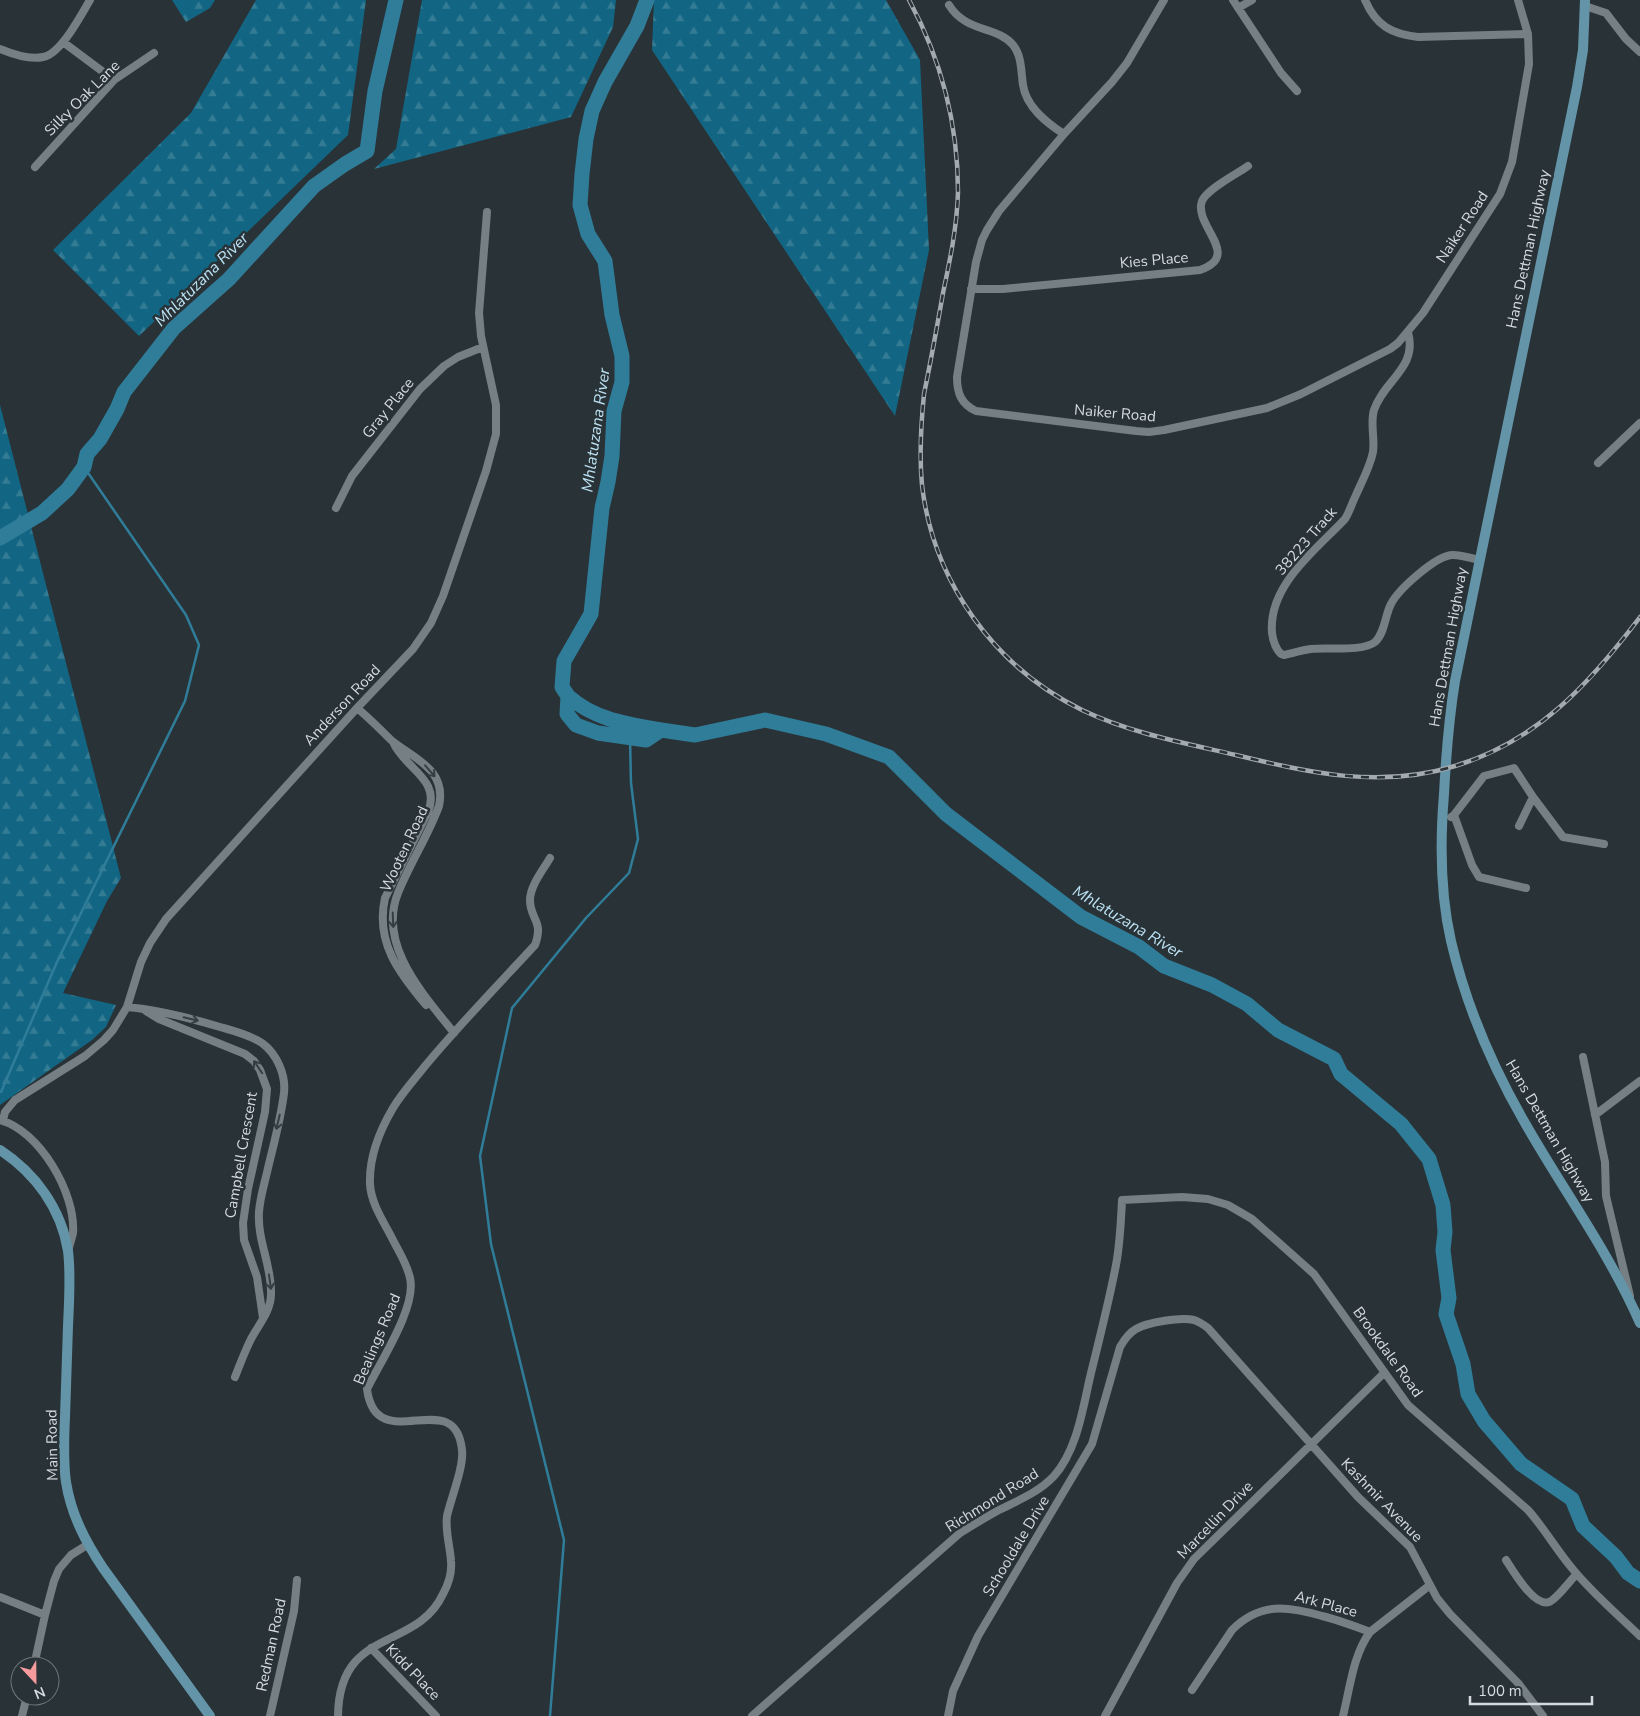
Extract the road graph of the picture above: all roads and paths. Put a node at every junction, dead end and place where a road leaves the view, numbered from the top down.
1 (90, 0) edge
2 (1164, 0) edge
3 (1233, 0) edge
4 (1252, 0) edge
5 (1365, 0) edge
6 (1518, 0) edge
7 (1585, 3) edge
8 (949, 5) dead end
9 (1238, 8) junction
10 (1528, 34) junction
11 (63, 42) junction
12 (0, 49) edge
13 (1640, 52) edge
14 (154, 53) dead end
15 (114, 80) junction
16 (1297, 91) dead end
17 (1064, 134) junction
18 (1248, 166) dead end
19 (34, 167) dead end
20 (487, 212) dead end
21 (971, 289) junction
22 (1408, 332) junction
23 (483, 347) junction
24 (1640, 423) edge
25 (1598, 463) dead end
26 (336, 508) dead end
27 (1479, 560) junction
28 (357, 708) junction
29 (1533, 796) junction
30 (1454, 815) junction
31 (1441, 823) junction
32 (1519, 826) dead end
33 (1604, 844) dead end
34 (550, 858) dead end
35 (1526, 888) dead end
36 (127, 1007) junction
37 (143, 1009) junction
38 (453, 1034) junction
39 (1583, 1057) dead end
40 (1640, 1081) edge
41 (1595, 1115) junction
42 (1, 1120) edge
43 (0, 1150) edge
44 (1122, 1200) joint
45 (68, 1251) junction
46 (1633, 1307) junction
47 (263, 1318) junction
48 (1640, 1322) edge
49 (1384, 1373) junction
50 (235, 1377) dead end
51 (1311, 1444) junction
52 (87, 1544) junction
53 (1506, 1560) dead end
54 (1576, 1574) junction
55 (297, 1580) dead end
56 (1430, 1585) junction
57 (0, 1598) edge
58 (45, 1615) junction
59 (1370, 1632) junction
60 (1640, 1636) edge
61 (371, 1648) junction
62 (36, 1656) edge
63 (1192, 1690) dead end
64 (210, 1716) edge
65 (270, 1716) edge
66 (338, 1716) edge
67 (436, 1716) edge
68 (752, 1716) edge
69 (948, 1716) edge
70 (1105, 1716) edge
71 (1343, 1716) edge
72 (1543, 1716) edge

1 - 11 street
2 - 17 street, Naiker Road
3 - 9 street
4 - 9 street
5 - 10 street
6 - 10 street, Naiker Road
7 - 13 street
7 - 27 street, Hans Dettman Highway
8 - 17 street
9 - 16 street
10 - 22 street, Naiker Road
11 - 12 street
11 - 15 street
14 - 15 street, Silky Oak Lane
15 - 19 street, Silky Oak Lane
17 - 21 street, Naiker Road
18 - 21 street, Kies Place
20 - 23 street, Anderson Road
21 - 22 street, Naiker Road
22 - 27 street, 38223 Track
23 - 26 street, Gray Place
23 - 28 street, Anderson Road
24 - 25 street
27 - 31 street, Hans Dettman Highway
28 - 36 street, Anderson Road
28 - 38 street, Wooten Road
29 - 30 street
29 - 32 street
29 - 33 street
30 - 31 street
30 - 35 street
31 - 46 street, Hans Dettman Highway
34 - 38 street, Bealings Road
36 - 37 street, Campbell Crescent
36 - 42 street, Anderson Road
47 -> 37 street, Campbell Crescent
37 -> 47 street, Campbell Crescent
38 - 61 street, Bealings Road
39 - 41 street
40 - 41 street
41 - 46 street
42 - 45 street, Main Road
43 - 45 street, Main Road
44 - 49 street, Brookdale Road
44 - 68 street, Richmond Road
45 - 52 street, Main Road
46 - 48 street, Hans Dettman Highway
47 - 50 street, Campbell Crescent
49 - 51 street, Marcellin Drive
49 - 54 street, Brookdale Road
51 - 56 street, Kashmir Avenue
51 - 69 street, Schooldale Drive
51 - 70 street, Marcellin Drive
52 - 58 street
52 - 64 street, Main Road
53 - 54 street
54 - 60 street, Brookdale Road
55 - 65 street, Redman Road
56 - 59 street
56 - 72 street, Kashmir Avenue
57 - 58 street
58 - 62 street
59 - 63 street, Ark Place
59 - 71 street
61 - 66 street, Bealings Road
61 - 67 street, Kidd Place

